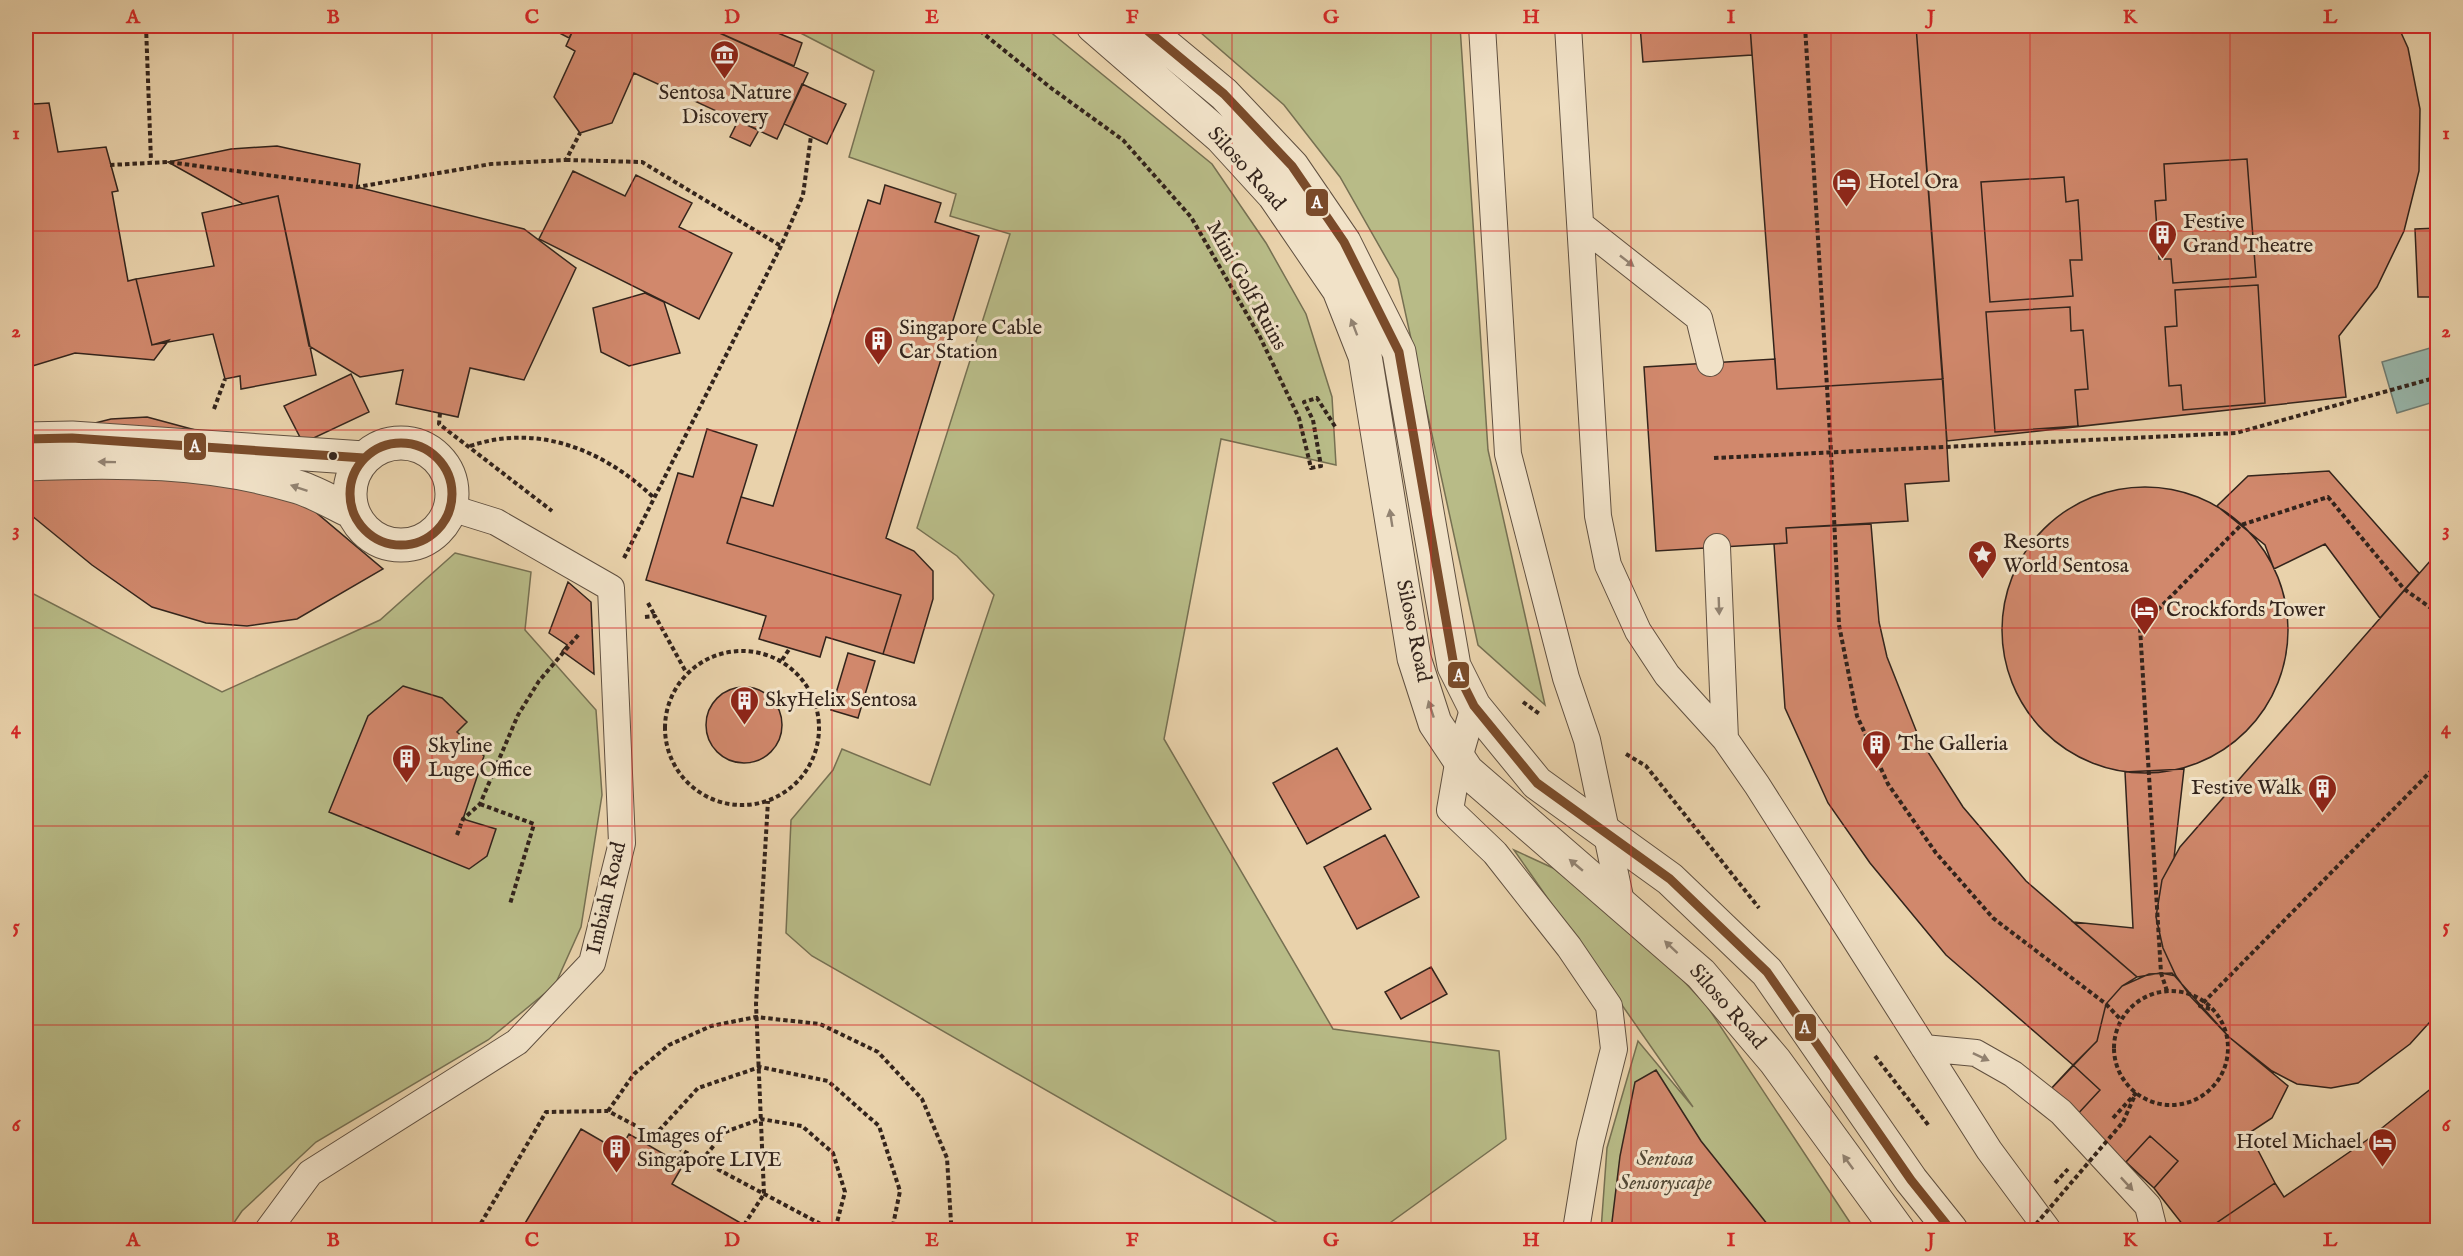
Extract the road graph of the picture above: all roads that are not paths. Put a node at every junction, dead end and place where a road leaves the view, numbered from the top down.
1 (1094, 26) edge
2 (1142, 26) edge
3 (1482, 26) edge
4 (1568, 26) edge
5 (1581, 225) junction
6 (1710, 363) dead end
7 (26, 440) edge
8 (364, 458) junction
9 (26, 464) edge
10 (451, 508) junction
11 (352, 512) junction
12 (1717, 548) dead end
13 (1474, 706) junction
14 (1725, 739) junction
15 (1459, 758) junction
16 (1605, 834) junction
17 (1621, 902) junction
18 (1924, 1048) junction
19 (268, 1230) edge
20 (1576, 1230) edge
21 (1898, 1230) edge
22 (1951, 1230) edge
23 (2048, 1230) edge
24 (2154, 1230) edge

15 -> 1 street, Siloso Road
2 - 13 street, Siloso Road
3 - 16 lane
4 - 5 lane
5 -> 6 lane
5 - 14 lane
7 - 8 street
8 - 10 street
8 - 11 street
11 -> 9 street
10 - 11 street
10 - 19 lane, Imbiah Road
12 -> 14 lane
13 - 15 lane
13 - 16 street, Siloso Road
14 - 18 lane
17 -> 15 street, Siloso Road
15 - 20 lane
16 - 17 lane
16 - 22 street, Siloso Road
21 -> 17 street, Siloso Road
18 - 23 lane
18 -> 24 lane

